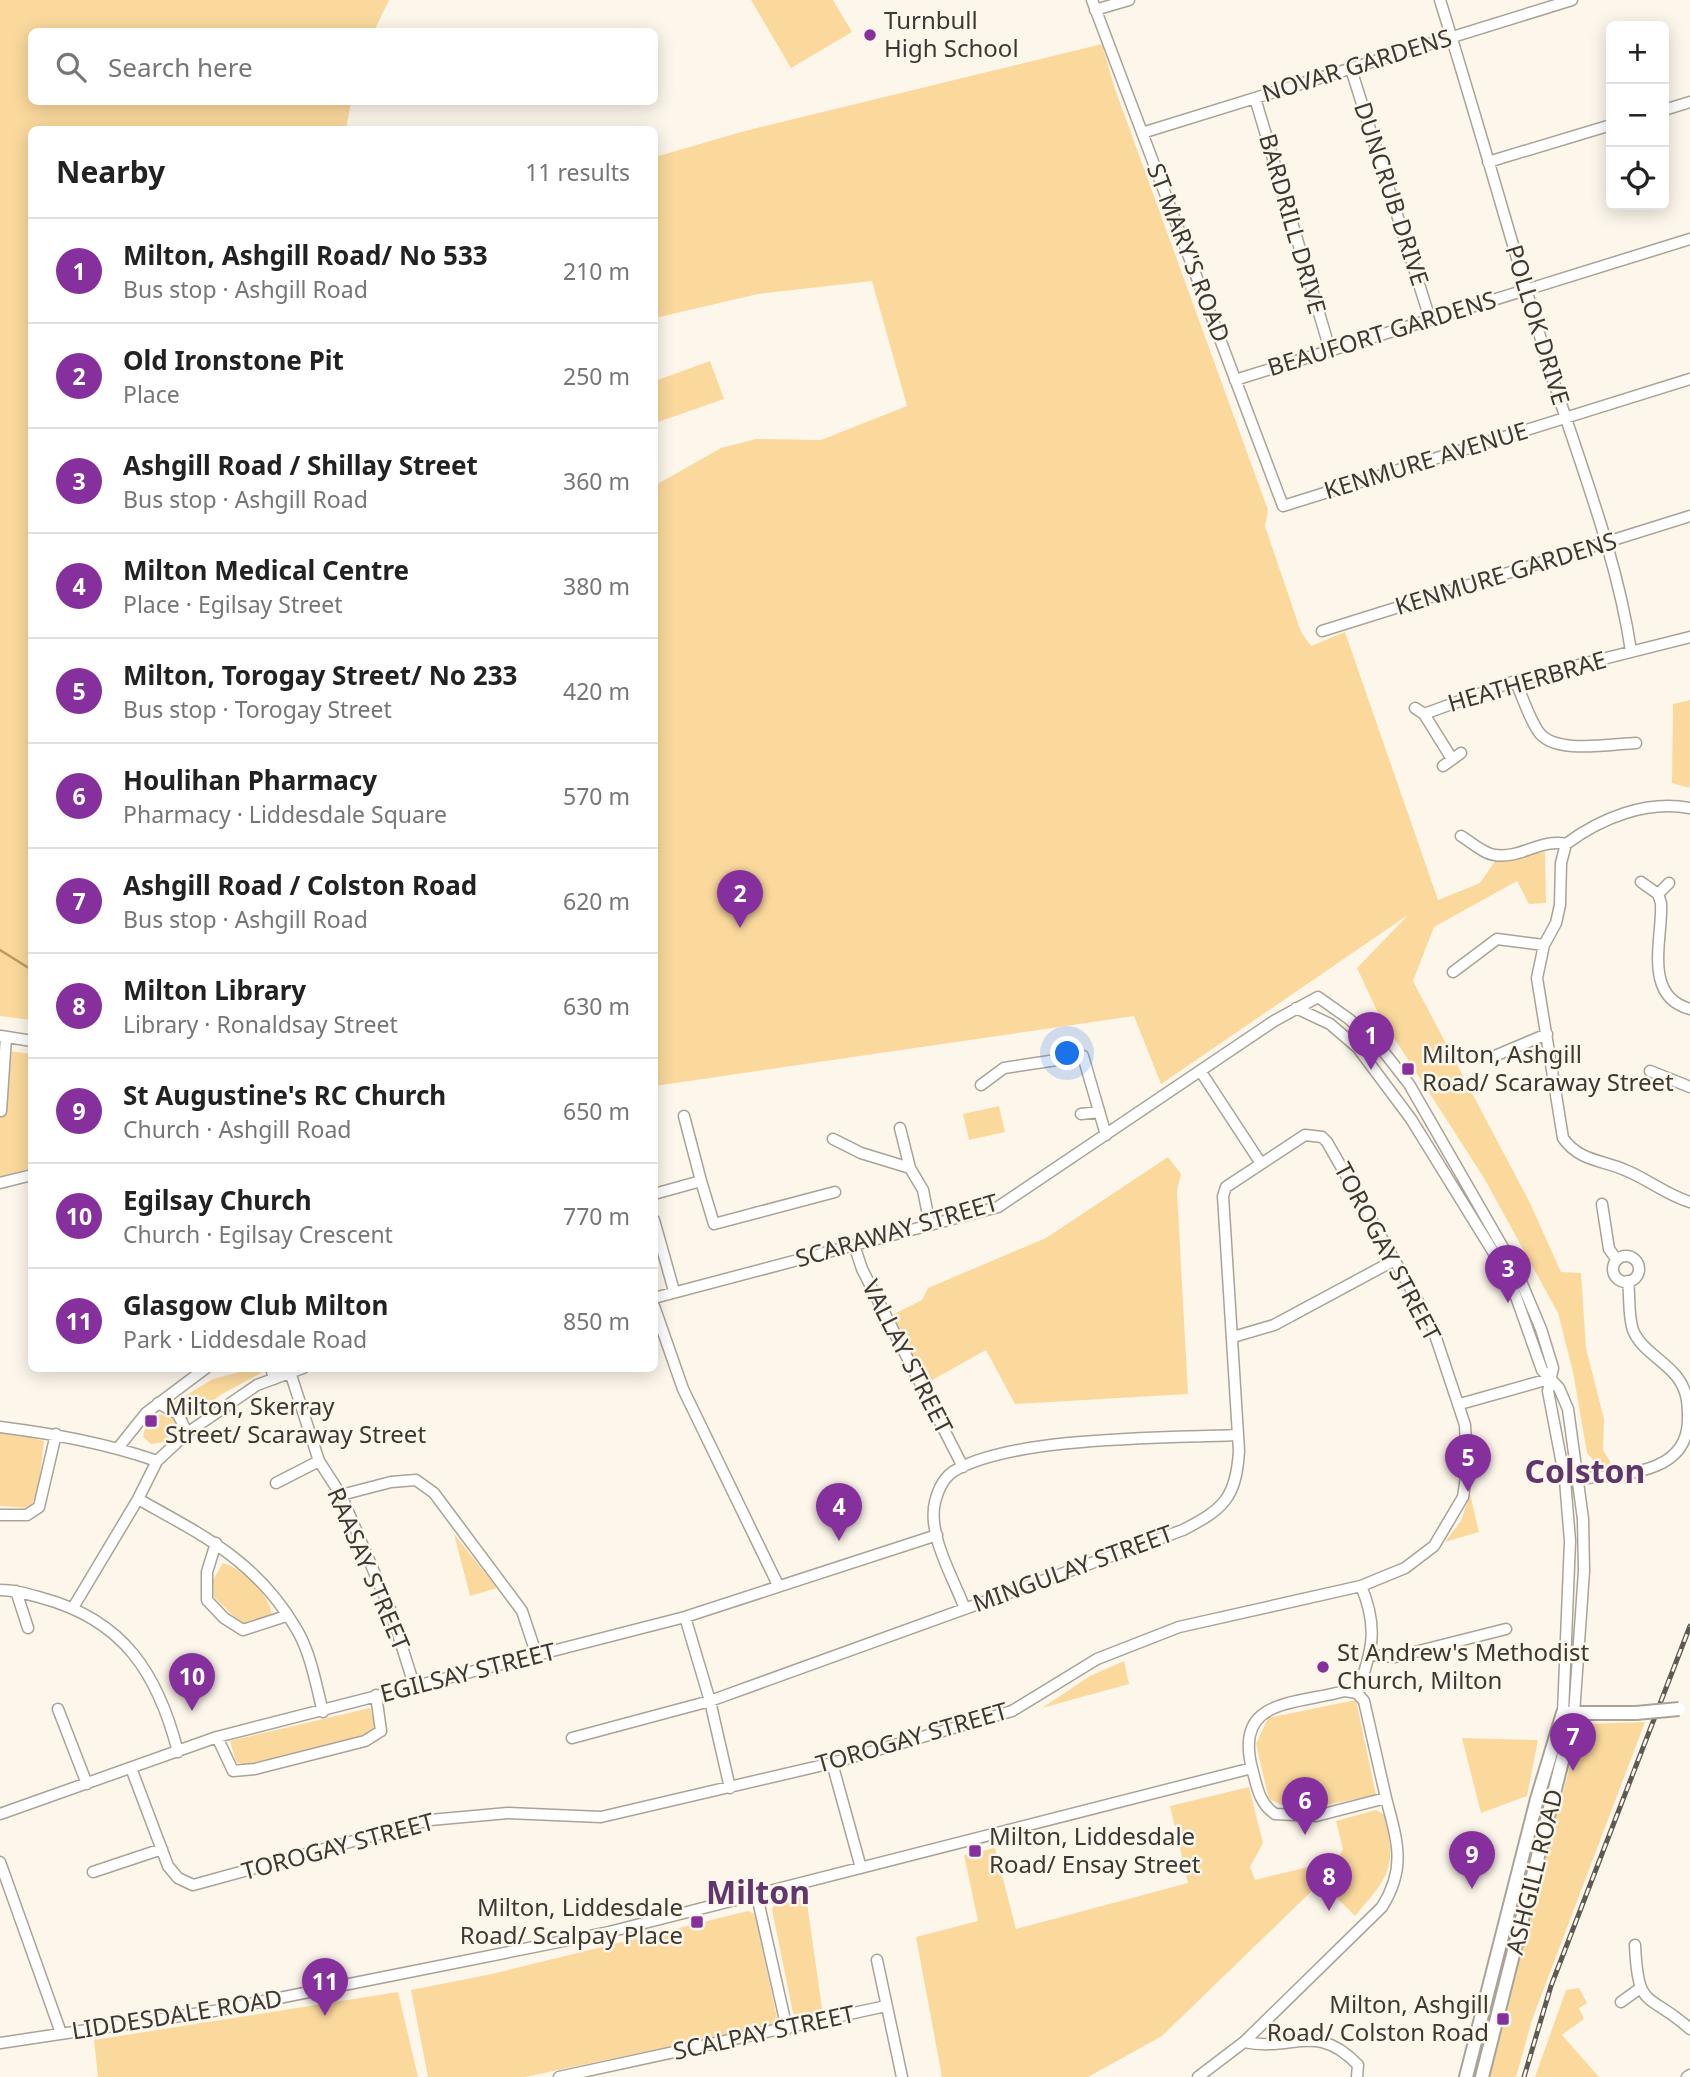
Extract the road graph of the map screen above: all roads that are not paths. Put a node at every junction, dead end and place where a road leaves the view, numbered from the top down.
1 (1129, 0) edge
2 (1440, 0) edge
3 (1572, 0) edge
4 (1093, 5) edge
5 (1451, 37) junction
6 (1351, 69) junction
7 (1255, 98) junction
8 (1690, 102) edge
9 (1669, 108) edge
10 (1606, 127) edge
11 (1142, 133) junction
12 (1488, 162) junction
13 (1690, 239) edge
14 (1526, 290) junction
15 (1430, 319) junction
16 (1330, 351) junction
17 (1690, 379) edge
18 (1235, 380) junction
19 (1565, 418) junction
20 (1283, 506) joint
21 (1690, 516) edge
22 (1606, 542) junction
23 (1322, 631) dead end
24 (1690, 637) edge
25 (1631, 651) junction
26 (1515, 681) junction
27 (1631, 740) dead end
28 (1461, 753) dead end
29 (1690, 808) edge
30 (1461, 836) dead end
31 (1566, 844) junction
32 (1642, 882) dead end
33 (1669, 883) dead end
34 (1658, 894) junction
35 (1544, 945) junction
36 (1453, 972) dead end
37 (1296, 1008) junction
38 (1690, 1009) edge
39 (1547, 1034) junction
40 (3, 1037) edge
41 (28, 1040) edge
42 (1497, 1055) dead end
43 (1650, 1071) dead end
44 (1200, 1072) junction
45 (981, 1085) dead end
46 (1690, 1087) edge
47 (1, 1111) edge
48 (1099, 1112) junction
49 (1081, 1114) dead end
50 (684, 1116) dead end
51 (900, 1128) dead end
52 (1106, 1135) junction
53 (833, 1139) dead end
54 (1260, 1162) junction
55 (910, 1168) junction
56 (28, 1176) edge
57 (701, 1181) junction
58 (0, 1183) edge
59 (835, 1192) dead end
60 (658, 1193) edge
61 (1690, 1202) edge
62 (1602, 1205) dead end
63 (930, 1225) junction
64 (658, 1234) edge
65 (854, 1245) junction
66 (1617, 1260) junction
67 (1393, 1261) junction
68 (1628, 1281) junction
69 (674, 1292) junction
70 (658, 1297) edge
71 (658, 1317) edge
72 (1233, 1337) junction
73 (201, 1372) edge
74 (290, 1372) joint
75 (273, 1374) edge
76 (1549, 1379) junction
77 (1688, 1392) edge
78 (158, 1404) junction
79 (1460, 1404) junction
80 (0, 1427) edge
81 (187, 1433) junction
82 (56, 1434) junction
83 (1238, 1435) junction
84 (118, 1448) junction
85 (157, 1461) junction
86 (319, 1461) junction
87 (963, 1467) junction
88 (1578, 1479) junction
89 (276, 1483) dead end
90 (341, 1496) junction
91 (138, 1499) junction
92 (0, 1515) edge
93 (937, 1535) junction
94 (216, 1543) junction
95 (778, 1585) junction
96 (1361, 1586) junction
97 (0, 1590) edge
98 (16, 1591) junction
99 (74, 1606) junction
100 (965, 1609) junction
101 (286, 1616) junction
102 (685, 1618) junction
103 (28, 1628) dead end
104 (1506, 1629) dead end
105 (1371, 1655) junction
106 (537, 1656) junction
107 (415, 1688) junction
108 (1357, 1693) junction
109 (376, 1695) junction
110 (710, 1701) junction
111 (58, 1709) dead end
112 (1685, 1709) edge
113 (323, 1712) junction
114 (1568, 1713) junction
115 (217, 1737) junction
116 (572, 1738) dead end
117 (178, 1752) junction
118 (832, 1763) junction
119 (131, 1768) junction
120 (1252, 1768) junction
121 (87, 1784) junction
122 (730, 1788) junction
123 (1386, 1798) junction
124 (0, 1814) edge
125 (162, 1849) junction
126 (0, 1862) edge
127 (860, 1868) junction
128 (93, 1872) dead end
129 (757, 1896) junction
130 (1635, 1945) dead end
131 (877, 1960) dead end
132 (1639, 1989) junction
133 (1621, 2002) dead end
134 (886, 2006) junction
135 (787, 2029) junction
136 (1690, 2029) edge
137 (61, 2034) junction
138 (1244, 2042) junction
139 (0, 2043) edge
140 (559, 2077) edge
141 (902, 2077) edge
142 (1198, 2077) edge
143 (1357, 2077) edge
144 (1466, 2077) edge
145 (1482, 2077) edge

1 - 4 street
2 - 5 street, POLLOK DRIVE
3 - 5 street, NOVAR GARDENS
4 - 11 street, ST MARY'S ROAD
5 - 6 street, NOVAR GARDENS
5 - 12 street, POLLOK DRIVE
6 - 7 street, NOVAR GARDENS
6 - 15 street, DUNCRUB DRIVE
7 - 11 street, NOVAR GARDENS
7 - 16 street, BARDRILL DRIVE
8 - 9 street
10 - 12 street
11 - 18 street, ST MARY'S ROAD
12 - 14 street, POLLOK DRIVE
13 - 14 street, BEAUFORT GARDENS
14 - 15 street, BEAUFORT GARDENS
14 - 19 street, POLLOK DRIVE
15 - 16 street, BEAUFORT GARDENS
16 - 18 street, BEAUFORT GARDENS
17 - 19 street, KENMURE AVENUE
18 - 20 street, ST MARY'S ROAD
19 - 20 street, KENMURE AVENUE
19 - 22 street, POLLOK DRIVE
21 - 22 street, KENMURE GARDENS
22 - 23 street, KENMURE GARDENS
22 - 25 street, POLLOK DRIVE
24 - 25 street, HEATHERBRAE
25 - 26 street, HEATHERBRAE
26 - 27 street
26 - 28 street, HEATHERBRAE
29 - 31 street
30 - 31 street
31 - 35 street
32 - 34 street
33 - 34 street
34 - 38 street
35 - 36 street
35 - 39 street
37 - 44 street, SCARAWAY STREET
37 - 76 street, ASHGILL ROAD
37 - 76 street, ASHGILL ROAD
39 - 42 street
39 - 61 street
40 - 41 street
40 - 47 street
43 - 46 street
44 - 52 street, SCARAWAY STREET
44 - 54 street
45 - 48 street
48 - 49 street
48 - 52 street
50 - 57 street
51 - 55 street
52 - 63 street, SCARAWAY STREET
53 - 55 street
54 - 67 street, TOROGAY STREET
54 - 72 street, MINGULAY STREET
55 - 63 street
56 - 58 street
57 - 59 street
57 - 60 street
62 - 66 street
63 - 65 street, SCARAWAY STREET
64 - 69 street
65 - 69 street, SCARAWAY STREET
65 - 87 street, VALLAY STREET
66 - 68 street
66 - 68 street
67 - 72 street
67 - 79 street, TOROGAY STREET
68 - 77 street
69 - 70 street, SCARAWAY STREET
71 - 95 street
72 - 83 street, MINGULAY STREET
73 - 78 street
74 - 75 street
74 - 86 street, RAASAY STREET
75 - 81 street
76 - 79 street
76 - 88 street, ASHGILL ROAD
76 - 114 street, ASHGILL ROAD
77 - 88 street
78 - 81 street
78 - 84 street
79 - 96 street, TOROGAY STREET
80 - 82 street
81 - 85 street
82 - 84 street
82 - 92 street
83 - 87 street
83 - 100 street, MINGULAY STREET
84 - 85 street
85 - 91 street
86 - 89 street
86 - 90 street, RAASAY STREET
87 - 93 street
88 - 114 street, ASHGILL ROAD
90 - 106 street
90 - 107 street, RAASAY STREET
91 - 94 street
91 - 99 street
93 - 95 street, EGILSAY STREET
93 - 100 street
94 - 101 street
94 - 101 street
95 - 102 street, EGILSAY STREET
96 - 105 street
96 - 118 street, TOROGAY STREET
97 - 98 street
98 - 99 street
98 - 103 street
99 - 117 street
100 - 110 street, MINGULAY STREET
101 - 113 street
102 - 106 street, EGILSAY STREET
102 - 110 street
104 - 105 street
105 - 108 street
106 - 107 street, EGILSAY STREET
107 - 109 street, EGILSAY STREET
108 - 120 street
108 - 123 street
109 - 113 street, EGILSAY STREET
109 - 115 street
110 - 116 street, MINGULAY STREET
110 - 122 street
111 - 121 street
112 - 114 street, bridge
113 - 115 street, EGILSAY STREET
114 - 144 street, ASHGILL ROAD
114 - 145 street, ASHGILL ROAD
115 - 117 street, EGILSAY STREET
117 - 119 street, EGILSAY STREET
118 - 122 street, TOROGAY STREET
118 - 127 street
119 - 121 street, EGILSAY STREET
119 - 125 street, TOROGAY STREET
120 - 123 street
120 - 127 street, LIDDESDALE ROAD
121 - 124 street, EGILSAY STREET
122 - 125 street, TOROGAY STREET
123 - 138 street
125 - 128 street
126 - 137 street
127 - 129 street, LIDDESDALE ROAD
129 - 135 street
129 - 137 street, LIDDESDALE ROAD
130 - 132 street
131 - 134 street, SCALPAY STREET
132 - 133 street
132 - 136 street
134 - 135 street, SCALPAY STREET
134 - 141 street, SCALPAY STREET
135 - 140 street, SCALPAY STREET
137 - 139 street, LIDDESDALE ROAD
138 - 142 street
138 - 143 street

